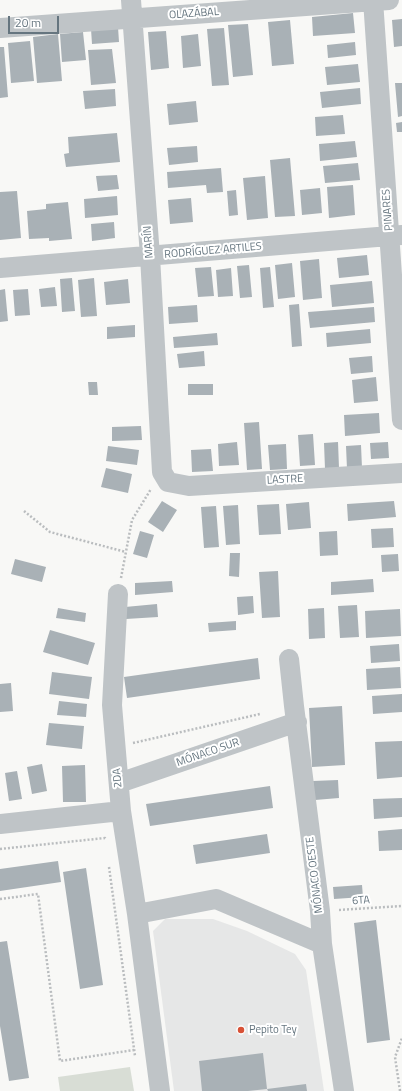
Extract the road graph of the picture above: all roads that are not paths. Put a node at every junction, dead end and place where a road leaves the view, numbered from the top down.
1 (378, 0) edge
2 (132, 9) edge
3 (0, 28) edge
4 (396, 235) edge
5 (150, 256) junction
6 (0, 268) edge
7 (402, 420) edge
8 (402, 473) edge
9 (165, 477) joint
10 (118, 594) road end
11 (289, 659) dead end
12 (297, 722) junction
13 (118, 783) junction
14 (121, 811) junction
15 (0, 824) edge
16 (137, 914) junction
17 (322, 944) junction
18 (160, 1091) edge
19 (344, 1091) edge

1 - 2 street, OLAZÁBAL
1 - 4 street, PINARES
2 - 3 street, OLAZÁBAL
2 - 5 street, MARÍN
4 - 5 street, RODRÍGUEZ ARTILES
4 - 7 street, PINARES
5 - 6 street, RODRÍGUEZ ARTILES
5 - 9 street, MARÍN
8 - 9 street, LASTRE
10 - 13 street, 2DA
11 - 12 street, MÓNACO OESTE
12 - 13 street, MÓNACO SUR
12 - 17 street, MÓNACO OESTE
13 - 14 street, 2DA
14 - 15 street
14 - 16 street, 2DA
16 - 17 street
16 - 18 street, 2DA
17 - 19 street, MÓNACO OESTE

